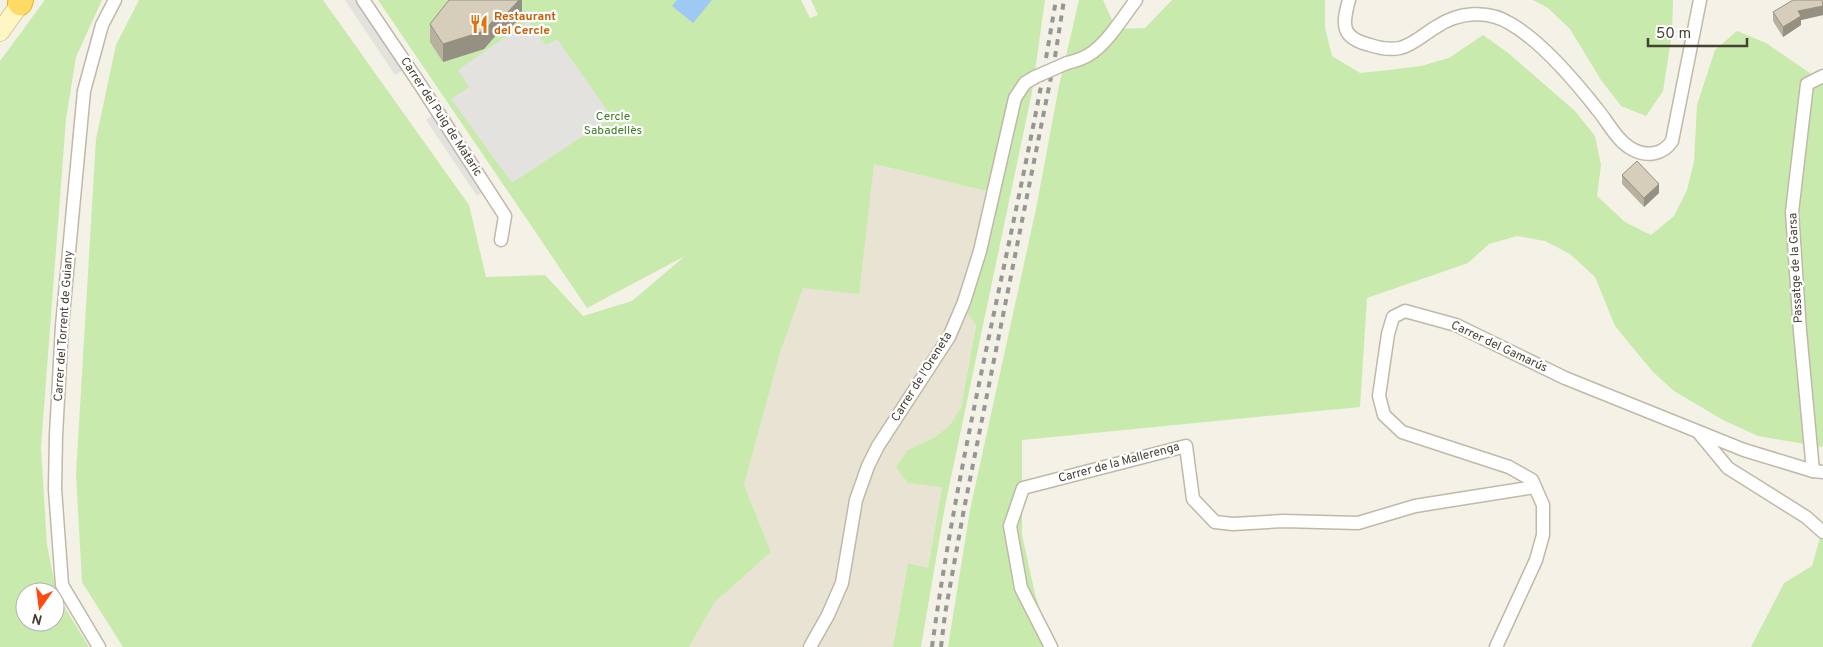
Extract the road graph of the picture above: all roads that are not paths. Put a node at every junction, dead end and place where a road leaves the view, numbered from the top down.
1 (115, 0) edge
2 (363, 0) edge
3 (1136, 0) edge
4 (1349, 0) edge
5 (1700, 0) edge
6 (21, 1) edge
7 (0, 32) edge
8 (1823, 76) edge
9 (501, 240) dead end
10 (1698, 432) junction
11 (1818, 471) edge
12 (1535, 486) junction
13 (1818, 528) edge
14 (99, 647) edge
15 (810, 647) edge
16 (1051, 647) edge
17 (1496, 647) edge

1 - 14 street, Carrer del Torrent de Guiany
2 - 9 street, Carrer del Puig de Mataric
3 - 15 street, Carrer de l'Oreneta, bridge
4 - 5 street
6 - 7 street
8 - 11 street, Passatge de la Garsa
10 - 11 street, Carrer del Gamarús
10 - 12 street, Carrer del Gamarús
10 - 13 street
12 - 16 street, Carrer de la Mallerenga
12 - 17 street

